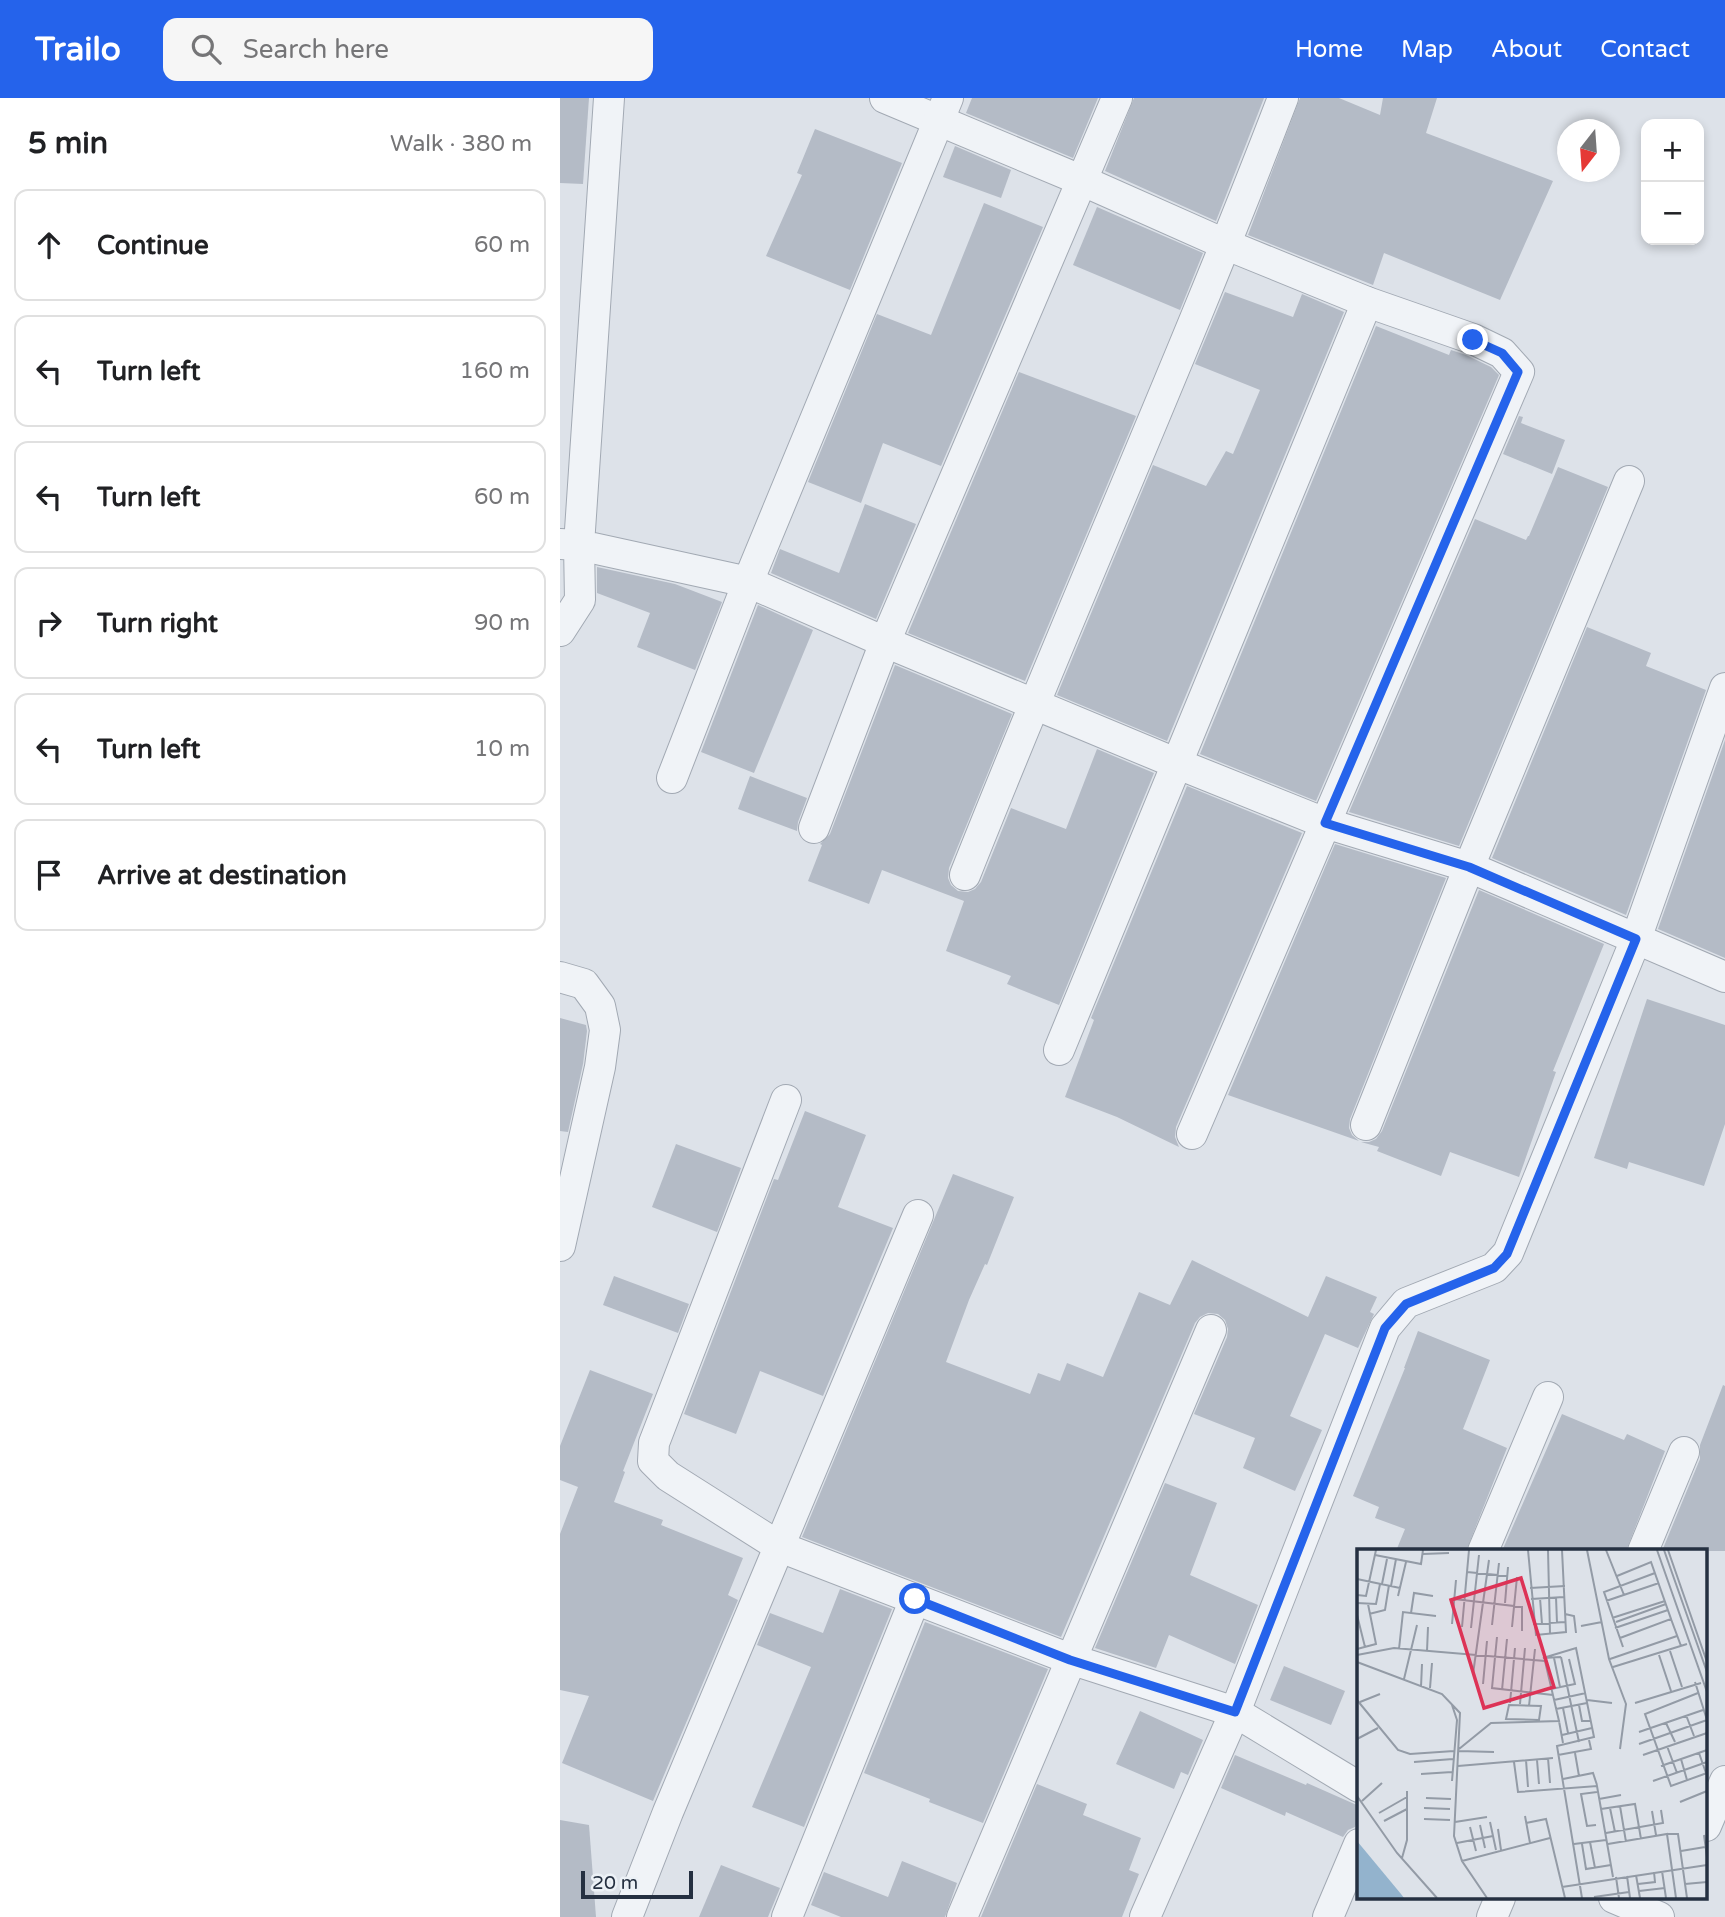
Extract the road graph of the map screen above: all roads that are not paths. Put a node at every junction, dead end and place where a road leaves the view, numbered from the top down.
1 (608, 98) edge
2 (885, 98) edge
3 (1118, 98) edge
4 (1283, 98) edge
5 (943, 109) edge
6 (1083, 181) junction
7 (1227, 245) junction
8 (1367, 302) junction
9 (1629, 481) dead end
10 (569, 544) edge
11 (748, 582) junction
12 (560, 631) edge
13 (885, 642) junction
14 (1725, 688) edge
15 (1033, 704) junction
16 (1178, 764) junction
17 (672, 778) dead end
18 (1325, 823) junction
19 (814, 828) dead end
20 (1469, 867) junction
21 (965, 875) dead end
22 (1636, 939) junction
23 (1725, 977) edge
24 (560, 978) edge
25 (1059, 1050) dead end
26 (786, 1100) dead end
27 (1366, 1125) dead end
28 (1192, 1134) dead end
29 (570, 1159) edge
30 (918, 1215) dead end
31 (560, 1246) edge
32 (1211, 1330) dead end
33 (1548, 1397) dead end
34 (1685, 1452) dead end
35 (780, 1547) junction
36 (1484, 1549) edge
37 (1644, 1549) edge
38 (915, 1599) junction
39 (1070, 1660) junction
40 (1235, 1712) junction
41 (1725, 1781) edge
42 (1357, 1786) edge
43 (1708, 1821) edge
44 (1357, 1849) edge
45 (1500, 1899) edge
46 (1616, 1899) edge
47 (1676, 1899) edge
48 (627, 1917) edge
49 (787, 1917) edge
50 (962, 1917) edge
51 (1145, 1917) edge
52 (1328, 1917) edge
53 (1492, 1917) edge
54 (1659, 1917) edge
55 (1667, 1917) edge

1 - 10 street
2 - 5 street
3 - 6 street
4 - 7 street
5 - 6 street
5 - 11 street
6 - 7 street
6 - 13 street
7 - 8 street
7 - 15 street
8 - 16 street
8 - 18 street
9 - 20 street
10 - 11 street
10 - 12 street
11 - 13 street
11 - 17 street
13 - 15 street
13 - 19 street
14 - 22 street
15 - 16 street
15 - 21 street
16 - 18 street
16 - 25 street
18 - 20 street
18 - 28 street
20 - 22 street
20 - 27 street
22 - 23 street
22 - 40 street
24 - 29 street
26 - 35 street
29 - 31 street
30 - 35 street
32 - 39 street
33 - 36 street
34 - 37 street
35 - 38 street
35 - 48 street
38 - 39 street
38 - 49 street
39 - 40 street
39 - 50 street
40 - 42 street
40 - 51 street
41 - 43 street
44 - 52 street
45 - 53 street
46 - 54 street
47 - 55 street

